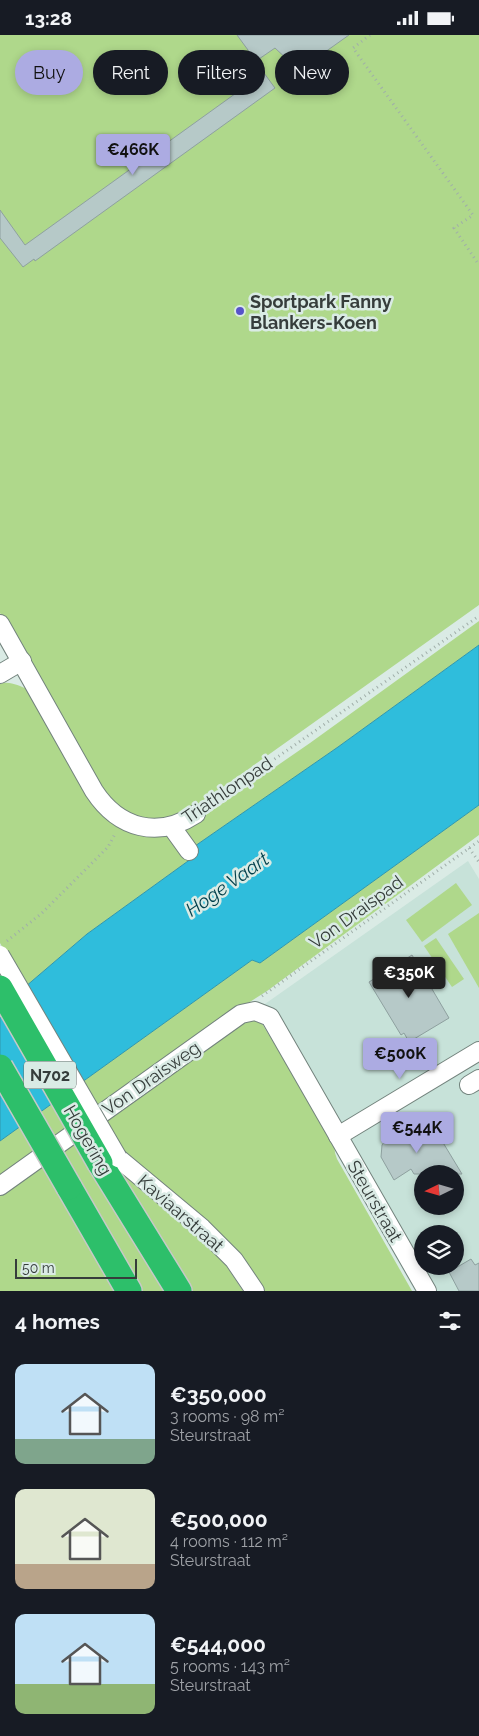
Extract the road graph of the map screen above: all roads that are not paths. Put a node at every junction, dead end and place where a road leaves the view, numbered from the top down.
1 (0, 624) edge
2 (22, 661) junction
3 (0, 674) edge
4 (196, 814) road end
5 (171, 826) junction
6 (189, 851) dead end
7 (0, 955) edge
8 (0, 987) edge
9 (255, 1011) joint
10 (479, 1051) edge
11 (0, 1067) edge
12 (338, 1136) junction
13 (109, 1161) junction
14 (0, 1186) edge
15 (129, 1291) edge
16 (179, 1291) edge
17 (255, 1291) edge
18 (427, 1291) edge

1 - 2 street, Triathlonpad
2 - 3 street
2 - 5 street, Triathlonpad
4 - 5 street, Triathlonpad
5 - 6 street
7 - 13 street, Kaviaarstraat, bridge
8 - 13 highway, Hogering / N702, bridge
9 - 12 street, Steurstraat
9 - 14 street, Von Draisweg
10 - 12 street
11 - 15 highway, N702, bridge
12 - 18 street, Steurstraat
13 - 16 highway, Hogering / N702
13 - 17 street, Kaviaarstraat

